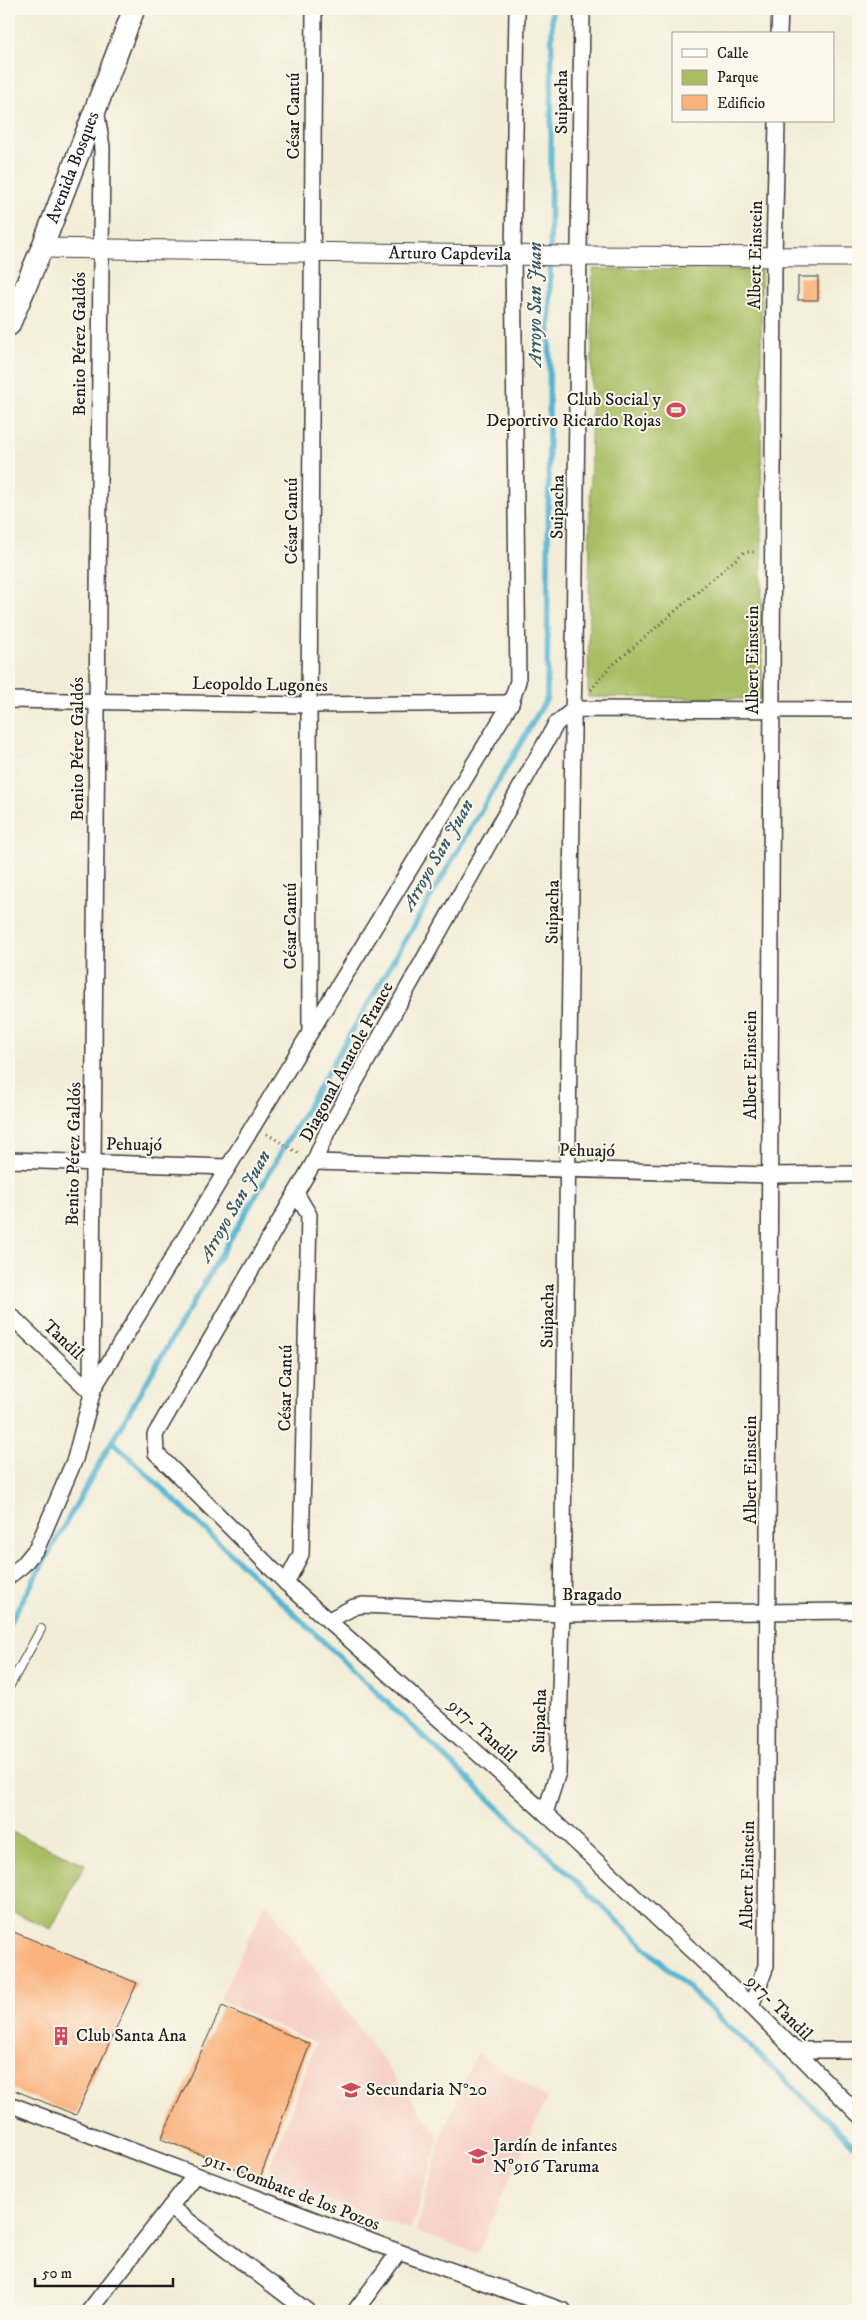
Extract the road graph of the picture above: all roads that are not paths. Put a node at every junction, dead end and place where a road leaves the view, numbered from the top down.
1 (134, 9) edge
2 (314, 9) edge
3 (517, 9) edge
4 (582, 9) edge
5 (780, 9) edge
6 (779, 32) edge
7 (95, 106) junction
8 (777, 122) edge
9 (42, 248) junction
10 (100, 250) junction
11 (312, 253) junction
12 (521, 255) junction
13 (574, 256) junction
14 (858, 257) edge
15 (774, 258) junction
16 (9, 325) edge
17 (9, 700) edge
18 (97, 700) junction
19 (511, 703) junction
20 (309, 705) junction
21 (574, 709) junction
22 (772, 710) junction
23 (858, 710) edge
24 (310, 1033) junction
25 (9, 1160) edge
26 (314, 1162) junction
27 (93, 1163) junction
28 (228, 1167) junction
29 (568, 1170) junction
30 (858, 1174) edge
31 (769, 1175) junction
32 (296, 1193) junction
33 (9, 1314) edge
34 (93, 1389) junction
35 (155, 1435) joint
36 (9, 1576) edge
37 (286, 1583) junction
38 (858, 1611) edge
39 (769, 1613) junction
40 (562, 1614) junction
41 (329, 1620) junction
42 (41, 1629) dead end
43 (9, 1687) edge
44 (545, 1813) junction
45 (752, 2006) junction
46 (794, 2050) junction
47 (858, 2050) edge
48 (9, 2104) edge
49 (858, 2114) edge
50 (195, 2175) junction
51 (170, 2206) junction
52 (399, 2252) junction
53 (89, 2311) edge
54 (307, 2311) edge
55 (355, 2311) edge
56 (564, 2311) edge

1 - 7 main road, Avenida Bosques
2 - 11 street, César Cantú
3 - 12 street
4 - 13 street, Suipacha
5 - 6 street
7 - 9 main road, Avenida Bosques
7 - 10 street, Benito Pérez Galdós
8 - 15 street, Albert Einstein
9 - 10 street, Arturo Capdevila
9 - 16 main road, Avenida Bosques
10 - 11 street, Arturo Capdevila
10 - 18 street, Benito Pérez Galdós
11 - 12 street, Arturo Capdevila
11 - 20 street, César Cantú
12 - 13 street, Arturo Capdevila
12 - 19 street
13 - 15 street, Arturo Capdevila
13 - 21 street, Suipacha
14 - 15 street, Arturo Capdevila
15 - 22 street, Albert Einstein
17 - 18 street, Leopoldo Lugones
18 - 20 street, Leopoldo Lugones
18 - 27 street, Benito Pérez Galdós
19 - 20 street, Leopoldo Lugones
19 - 24 street
20 - 24 street, César Cantú
21 - 22 street
21 - 26 street, Diagonal Anatole France
21 - 29 street, Suipacha
22 - 23 street
22 - 31 street, Albert Einstein
24 - 28 street
25 - 27 street, Pehuajó
26 - 29 street, Pehuajó
26 - 32 street, Diagonal Anatole France
27 - 28 street, Pehuajó
27 - 34 street, Benito Pérez Galdós
28 - 34 street
29 - 31 street, Pehuajó
29 - 40 street, Suipacha
30 - 31 street, Pehuajó
31 - 39 street, Albert Einstein
32 - 35 street, Diagonal Anatole France
32 - 37 street, César Cantú
33 - 34 street, Tandil
34 - 36 street, Benito Pérez Galdós
35 - 37 street, 917- Tandil
37 - 41 street, 917- Tandil
38 - 39 street, Bragado
39 - 40 street, Bragado
39 - 45 street, Albert Einstein
40 - 41 street, Bragado
40 - 44 street, Suipacha
41 - 44 street, 917- Tandil
42 - 43 lane
44 - 45 street, 917- Tandil
45 - 46 street, 917- Tandil
46 - 47 street
46 - 49 street, 917- Tandil
48 - 50 street, 911- Combate de los Pozos
50 - 51 street
50 - 52 street, 911- Combate de los Pozos
51 - 53 street
51 - 54 street
52 - 55 street
52 - 56 street, 911- Combate de los Pozos

